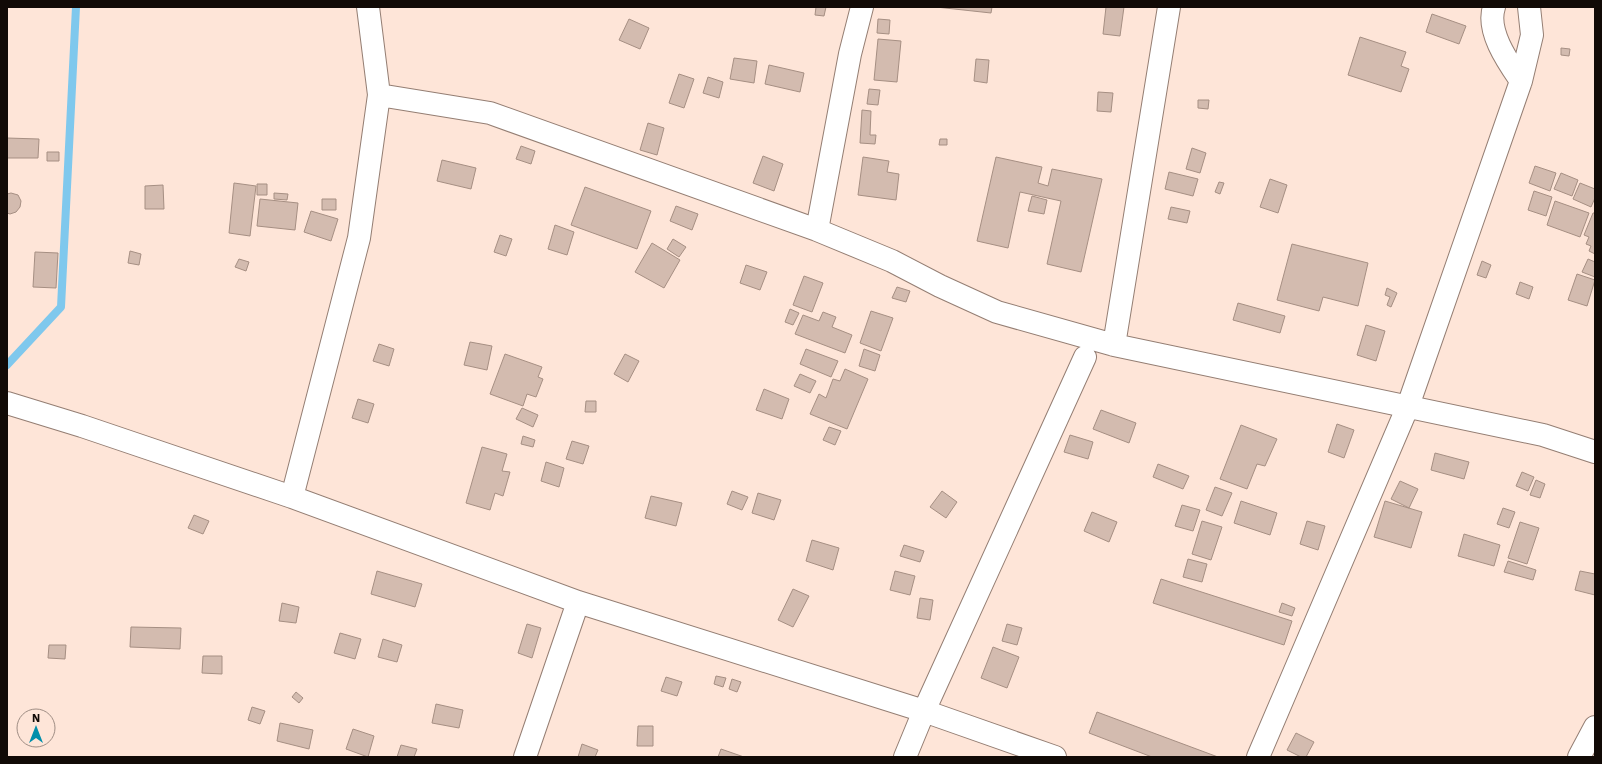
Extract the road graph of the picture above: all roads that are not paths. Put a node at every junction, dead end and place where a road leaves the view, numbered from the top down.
1 (368, 7) edge
2 (862, 7) edge
3 (1169, 7) edge
4 (1494, 7) edge
5 (1529, 7) edge
6 (1521, 81) junction
7 (379, 95) junction
8 (817, 230) junction
9 (1114, 345) junction
10 (1085, 357) dead end
11 (7, 403) edge
12 (1408, 406) junction
13 (1595, 452) edge
14 (292, 496) junction
15 (578, 602) junction
16 (924, 711) junction
17 (1595, 727) edge
18 (525, 757) edge
19 (905, 757) edge
20 (1055, 757) edge
21 (1258, 757) edge
22 (1579, 757) edge

1 - 7 street
2 - 8 street
3 - 9 street
4 - 6 street
5 - 6 street
6 - 12 street
7 - 8 street
7 - 14 street
8 - 9 street
9 - 12 street
10 - 16 street
11 - 14 street
12 - 13 street
12 - 21 street
14 - 15 street
15 - 16 street
15 - 18 street
16 - 19 street
16 - 20 street
17 - 22 street

